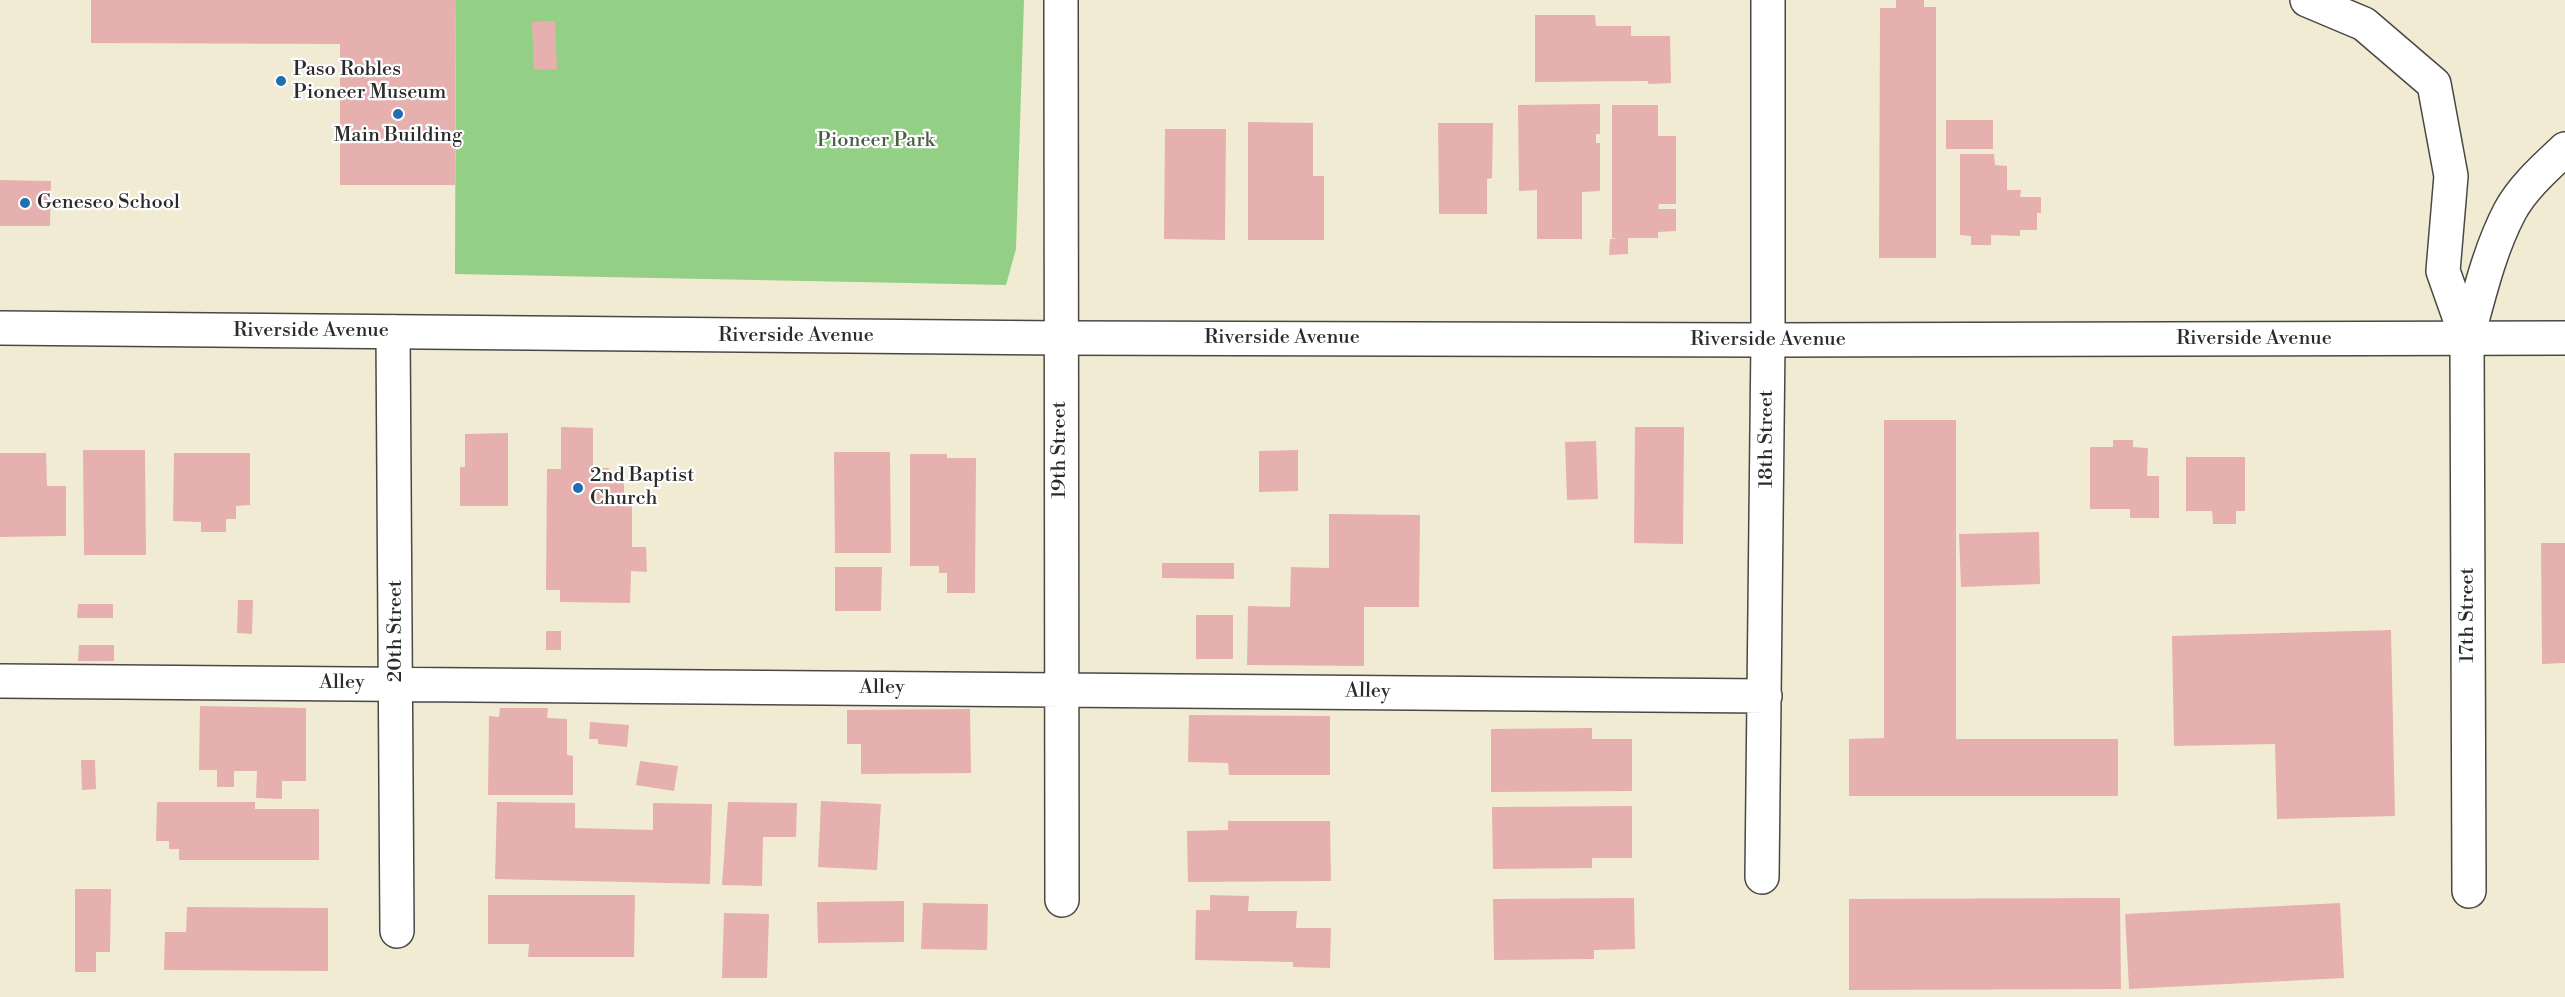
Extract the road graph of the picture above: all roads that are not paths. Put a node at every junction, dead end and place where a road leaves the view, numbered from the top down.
1 (1061, 0) edge
2 (1768, 0) edge
3 (2307, 0) edge
4 (2565, 149) edge
5 (0, 328) edge
6 (393, 332) junction
7 (1060, 338) junction
8 (2565, 338) edge
9 (2467, 339) junction
10 (1767, 340) junction
11 (0, 681) edge
12 (396, 684) junction
13 (1062, 689) junction
14 (1765, 696) junction
15 (1762, 877) dead end
16 (2469, 891) dead end
17 (1062, 900) dead end
18 (397, 931) dead end

1 - 7 main road, 19th Street
2 - 10 main road, 18th Street
3 - 9 main road
4 - 9 main road
5 - 6 main road, Riverside Avenue
6 - 7 main road, Riverside Avenue
6 - 12 main road, 20th Street
7 - 10 main road, Riverside Avenue
7 - 13 main road, 19th Street
8 - 9 main road, Riverside Avenue
9 - 10 main road, Riverside Avenue
9 - 16 main road, 17th Street
10 - 14 main road, 18th Street
11 - 12 main road, Alley
12 - 13 main road, Alley
12 - 18 main road, 20th Street
13 - 14 main road, Alley
13 - 17 main road, 19th Street
14 - 15 main road, 18th Street

